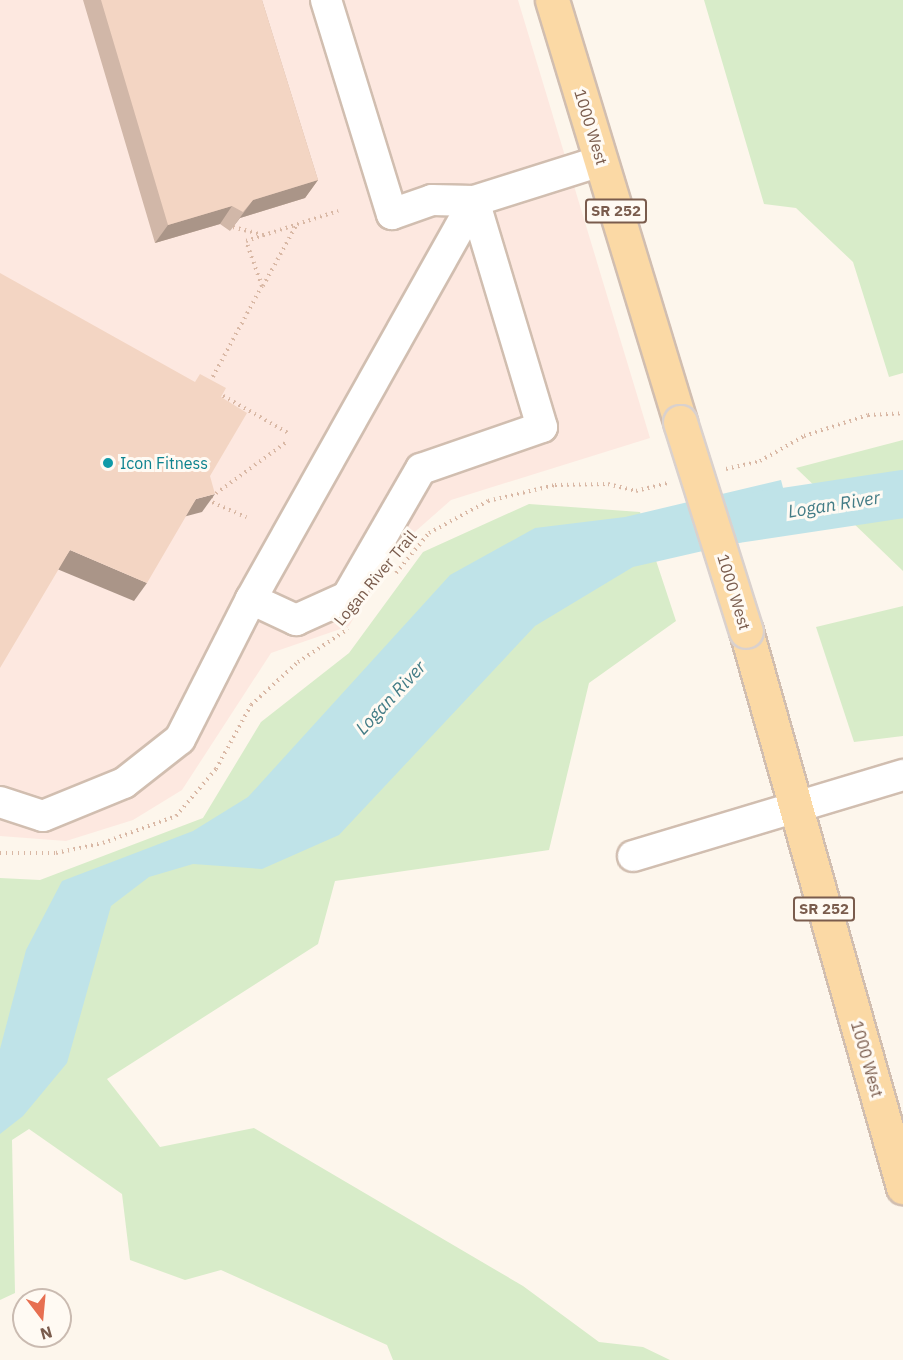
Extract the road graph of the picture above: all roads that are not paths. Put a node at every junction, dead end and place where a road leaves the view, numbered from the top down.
1 (326, 0) edge
2 (552, 0) edge
3 (601, 161) junction
4 (474, 201) junction
5 (251, 599) junction
6 (903, 775) edge
7 (0, 802) edge
8 (795, 807) junction
9 (633, 856) dead end
10 (903, 1187) edge

1 - 4 lane
2 - 3 main road, 1000 West / SR 252
3 - 4 lane
3 - 8 main road, 1000 West / SR 252, bridge
4 - 5 lane
4 - 5 lane
5 - 7 lane
6 - 8 lane
8 - 9 lane
8 - 10 main road, 1000 West / SR 252

